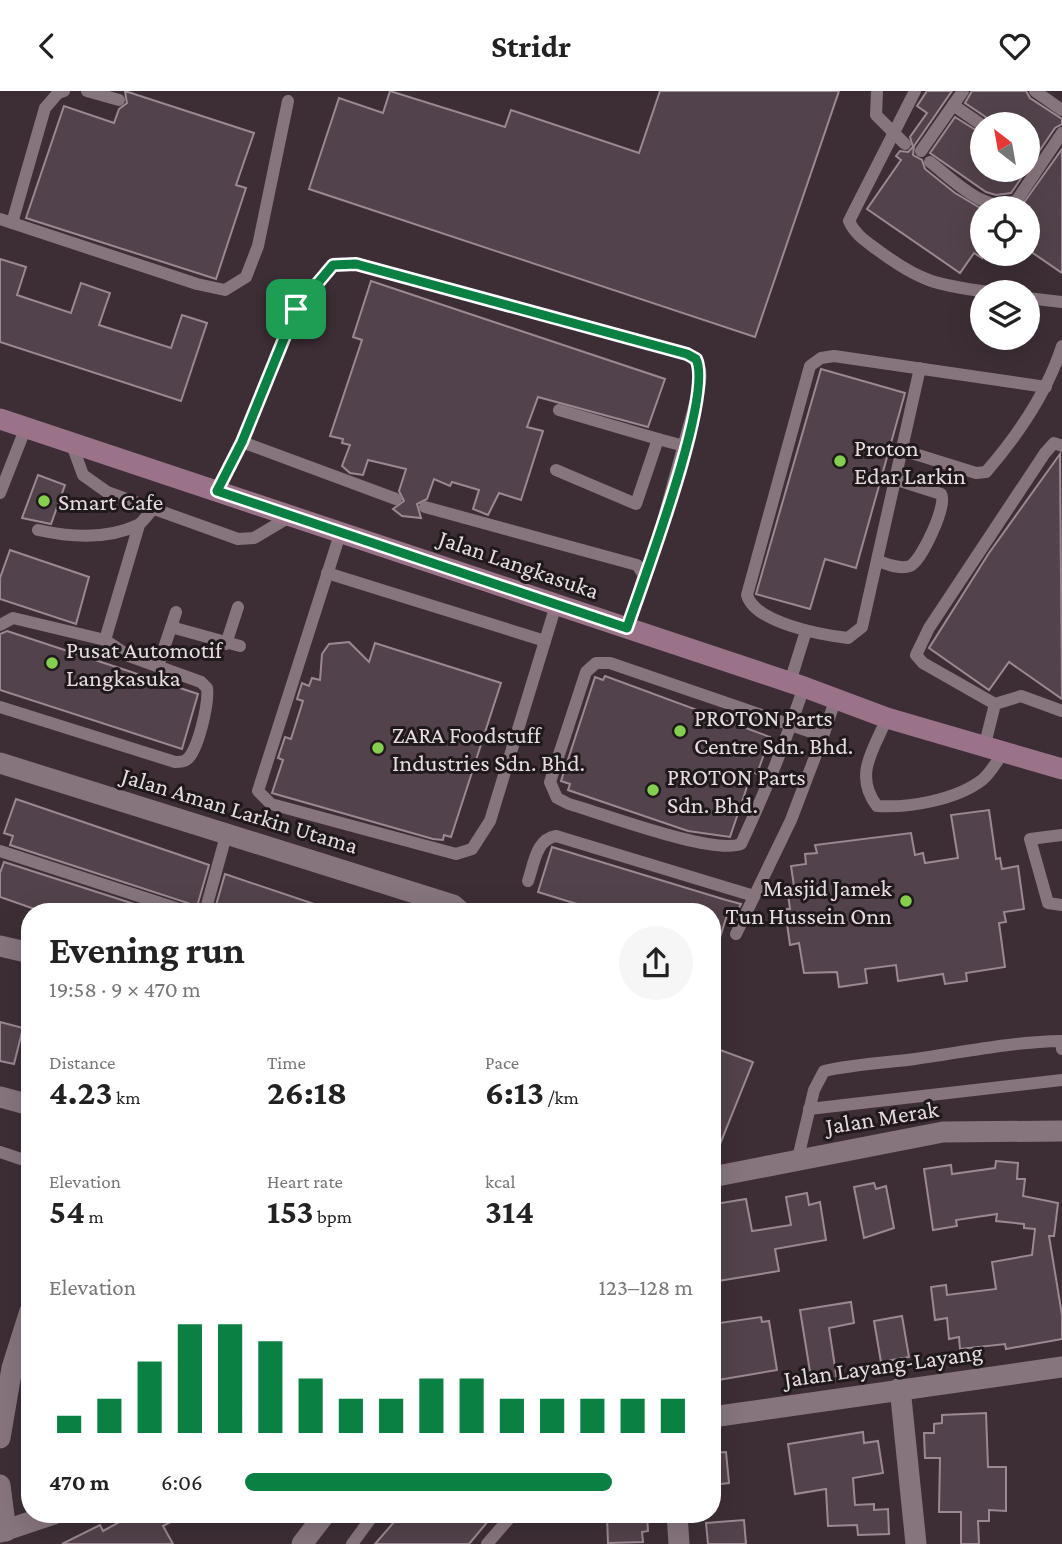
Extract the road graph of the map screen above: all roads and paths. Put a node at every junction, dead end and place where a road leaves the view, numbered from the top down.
1 (64, 91) edge
2 (86, 91) edge
3 (877, 91) edge
4 (915, 91) edge
5 (963, 91) edge
6 (1035, 91) edge
7 (119, 100) dead end
8 (288, 101) dead end
9 (953, 105) junction
10 (1062, 110) edge
11 (970, 117) edge
12 (891, 133) junction
13 (1062, 133) edge
14 (905, 144) dead end
15 (921, 151) dead end
16 (930, 162) dead end
17 (1040, 166) edge
18 (1029, 182) edge
19 (6, 221) edge
20 (970, 289) edge
21 (1040, 299) edge
22 (1062, 302) edge
23 (1062, 346) edge
24 (920, 368) junction
25 (1046, 387) junction
26 (559, 410) dead end
27 (0, 419) edge
28 (26, 427) junction
29 (658, 439) junction
30 (71, 442) junction
31 (242, 442) junction
32 (684, 446) junction
33 (1062, 446) edge
34 (902, 450) junction
35 (556, 470) dead end
36 (897, 480) junction
37 (217, 491) junction
38 (0, 493) edge
39 (396, 499) dead end
40 (425, 507) dead end
41 (153, 509) junction
42 (290, 516) junction
43 (139, 524) junction
44 (38, 530) dead end
45 (341, 531) junction
46 (878, 561) junction
47 (327, 573) junction
48 (644, 575) junction
49 (556, 605) junction
50 (238, 607) dead end
51 (176, 612) dead end
52 (0, 625) edge
53 (171, 627) junction
54 (627, 628) junction
55 (806, 631) junction
56 (105, 641) junction
57 (545, 641) junction
58 (159, 666) junction
59 (797, 684) junction
60 (836, 698) junction
61 (995, 704) junction
62 (0, 707) edge
63 (1062, 711) edge
64 (887, 718) junction
65 (792, 724) junction
66 (823, 736) junction
67 (995, 747) junction
68 (0, 763) edge
69 (1062, 769) edge
70 (227, 832) junction
71 (1062, 835) edge
72 (0, 851) edge
73 (528, 881) dead end
74 (754, 896) junction
75 (160, 903) edge
76 (207, 903) edge
77 (447, 903) edge
78 (1062, 905) edge
79 (736, 934) dead end
80 (0, 946) edge
81 (21, 951) edge
82 (1062, 1040) edge
83 (1062, 1080) edge
84 (0, 1097) edge
85 (21, 1103) edge
86 (809, 1109) junction
87 (1062, 1131) edge
88 (0, 1152) edge
89 (798, 1158) junction
90 (21, 1159) edge
91 (721, 1175) edge
92 (21, 1340) edge
93 (1062, 1367) edge
94 (900, 1388) junction
95 (721, 1416) edge
96 (0, 1438) edge
97 (0, 1485) edge
98 (28, 1523) edge
99 (318, 1523) edge
100 (367, 1523) edge
101 (505, 1523) edge
102 (678, 1523) edge
103 (3, 1532) edge
104 (302, 1544) edge
105 (352, 1544) edge
106 (487, 1544) edge
107 (679, 1544) edge
108 (916, 1544) edge

1 - 19 lane
2 - 7 lane
3 - 12 lane
4 - 12 lane
5 - 9 lane
6 - 10 lane
8 - 19 lane
9 - 11 lane
9 - 15 lane
12 - 14 lane
12 - 20 lane
13 - 17 lane
16 - 18 lane
21 - 22 lane
23 - 25 lane
24 - 25 lane
24 - 34 lane
24 - 55 lane
25 - 34 lane
26 - 29 lane
27 - 28 main road, Jalan Langkasuka
28 - 30 main road, Jalan Langkasuka
28 - 38 lane
29 - 32 lane
29 - 35 lane
30 - 37 main road, Jalan Langkasuka
30 - 41 lane
31 - 32 lane
31 - 37 lane
31 - 39 lane
32 - 48 lane
33 - 61 lane
34 - 36 lane
36 - 46 lane
36 - 46 lane
37 - 42 main road, Jalan Langkasuka
40 - 48 lane
41 - 42 lane
41 - 43 lane
42 - 45 main road, Jalan Langkasuka
43 - 44 lane
43 - 56 lane
45 - 47 lane
45 - 49 main road, Jalan Langkasuka
46 - 55 lane
47 - 57 lane
47 - 57 lane
48 - 54 lane
49 - 54 main road, Jalan Langkasuka
49 - 57 lane
50 - 53 lane
51 - 53 lane
52 - 56 lane
53 - 58 lane
54 - 59 main road, Jalan Langkasuka
55 - 59 lane
56 - 58 lane
58 - 62 lane
59 - 60 main road, Jalan Langkasuka
59 - 65 lane
60 - 64 main road, Jalan Langkasuka
60 - 66 lane
61 - 63 lane
61 - 67 lane
64 - 67 main road, Jalan Langkasuka
64 - 67 lane
65 - 65 lane
65 - 66 lane
66 - 74 lane
67 - 69 main road, Jalan Langkasuka
68 - 70 street, Jalan Aman Larkin Utama
70 - 76 lane
70 - 77 street, Jalan Aman Larkin Utama
71 - 78 lane
72 - 75 lane
73 - 74 lane
74 - 79 lane
80 - 81 street
82 - 86 lane
83 - 86 lane
84 - 85 street
86 - 89 lane
87 - 89 street, Jalan Merak
88 - 90 lane
89 - 91 street, Jalan Merak
92 - 96 street
93 - 94 street, Jalan Layang-Layang
94 - 95 street, Jalan Layang-Layang
94 - 108 street
97 - 103 street
98 - 103 street
99 - 104 street
100 - 105 lane
101 - 106 lane
102 - 107 street

